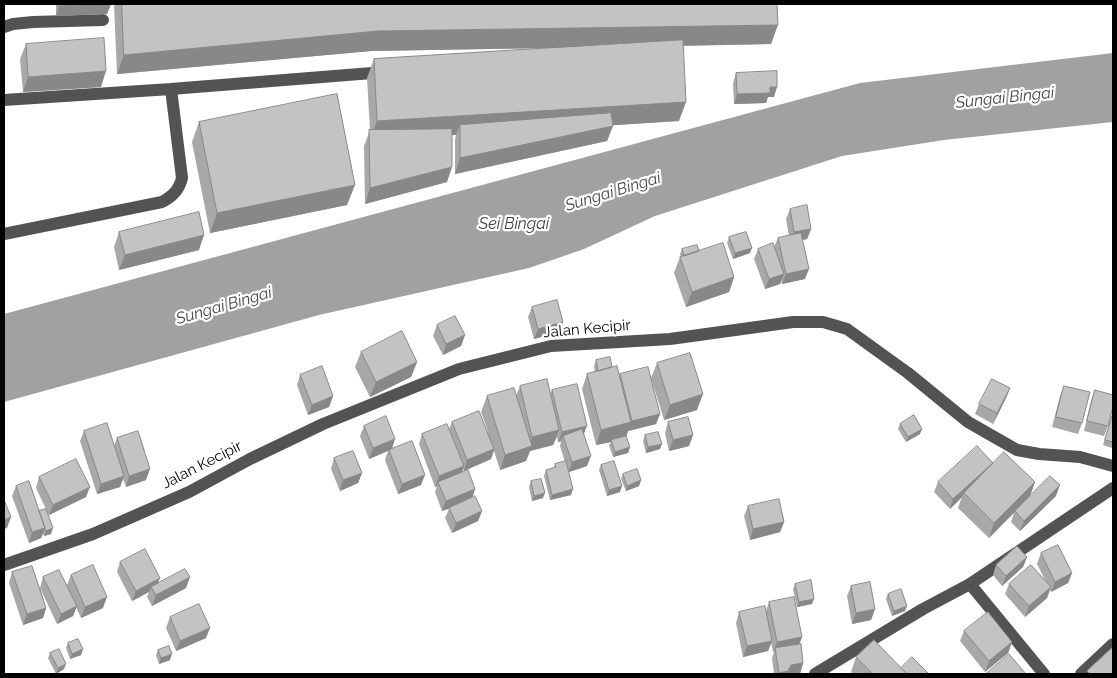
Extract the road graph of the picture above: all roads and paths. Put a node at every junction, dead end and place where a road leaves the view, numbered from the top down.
1 (103, 20) dead end
2 (4, 27) edge
3 (400, 71) edge
4 (171, 89) junction
5 (4, 100) edge
6 (4, 234) edge
7 (1113, 466) edge
8 (1113, 488) edge
9 (4, 565) edge
10 (970, 584) junction
11 (1113, 644) edge
12 (815, 674) edge
13 (1044, 674) edge
14 (1081, 674) edge

1 - 2 street
3 - 4 street
4 - 5 street
4 - 6 street
7 - 9 street, Jalan Kecipir
8 - 10 street
10 - 12 street
10 - 13 street
11 - 14 street

